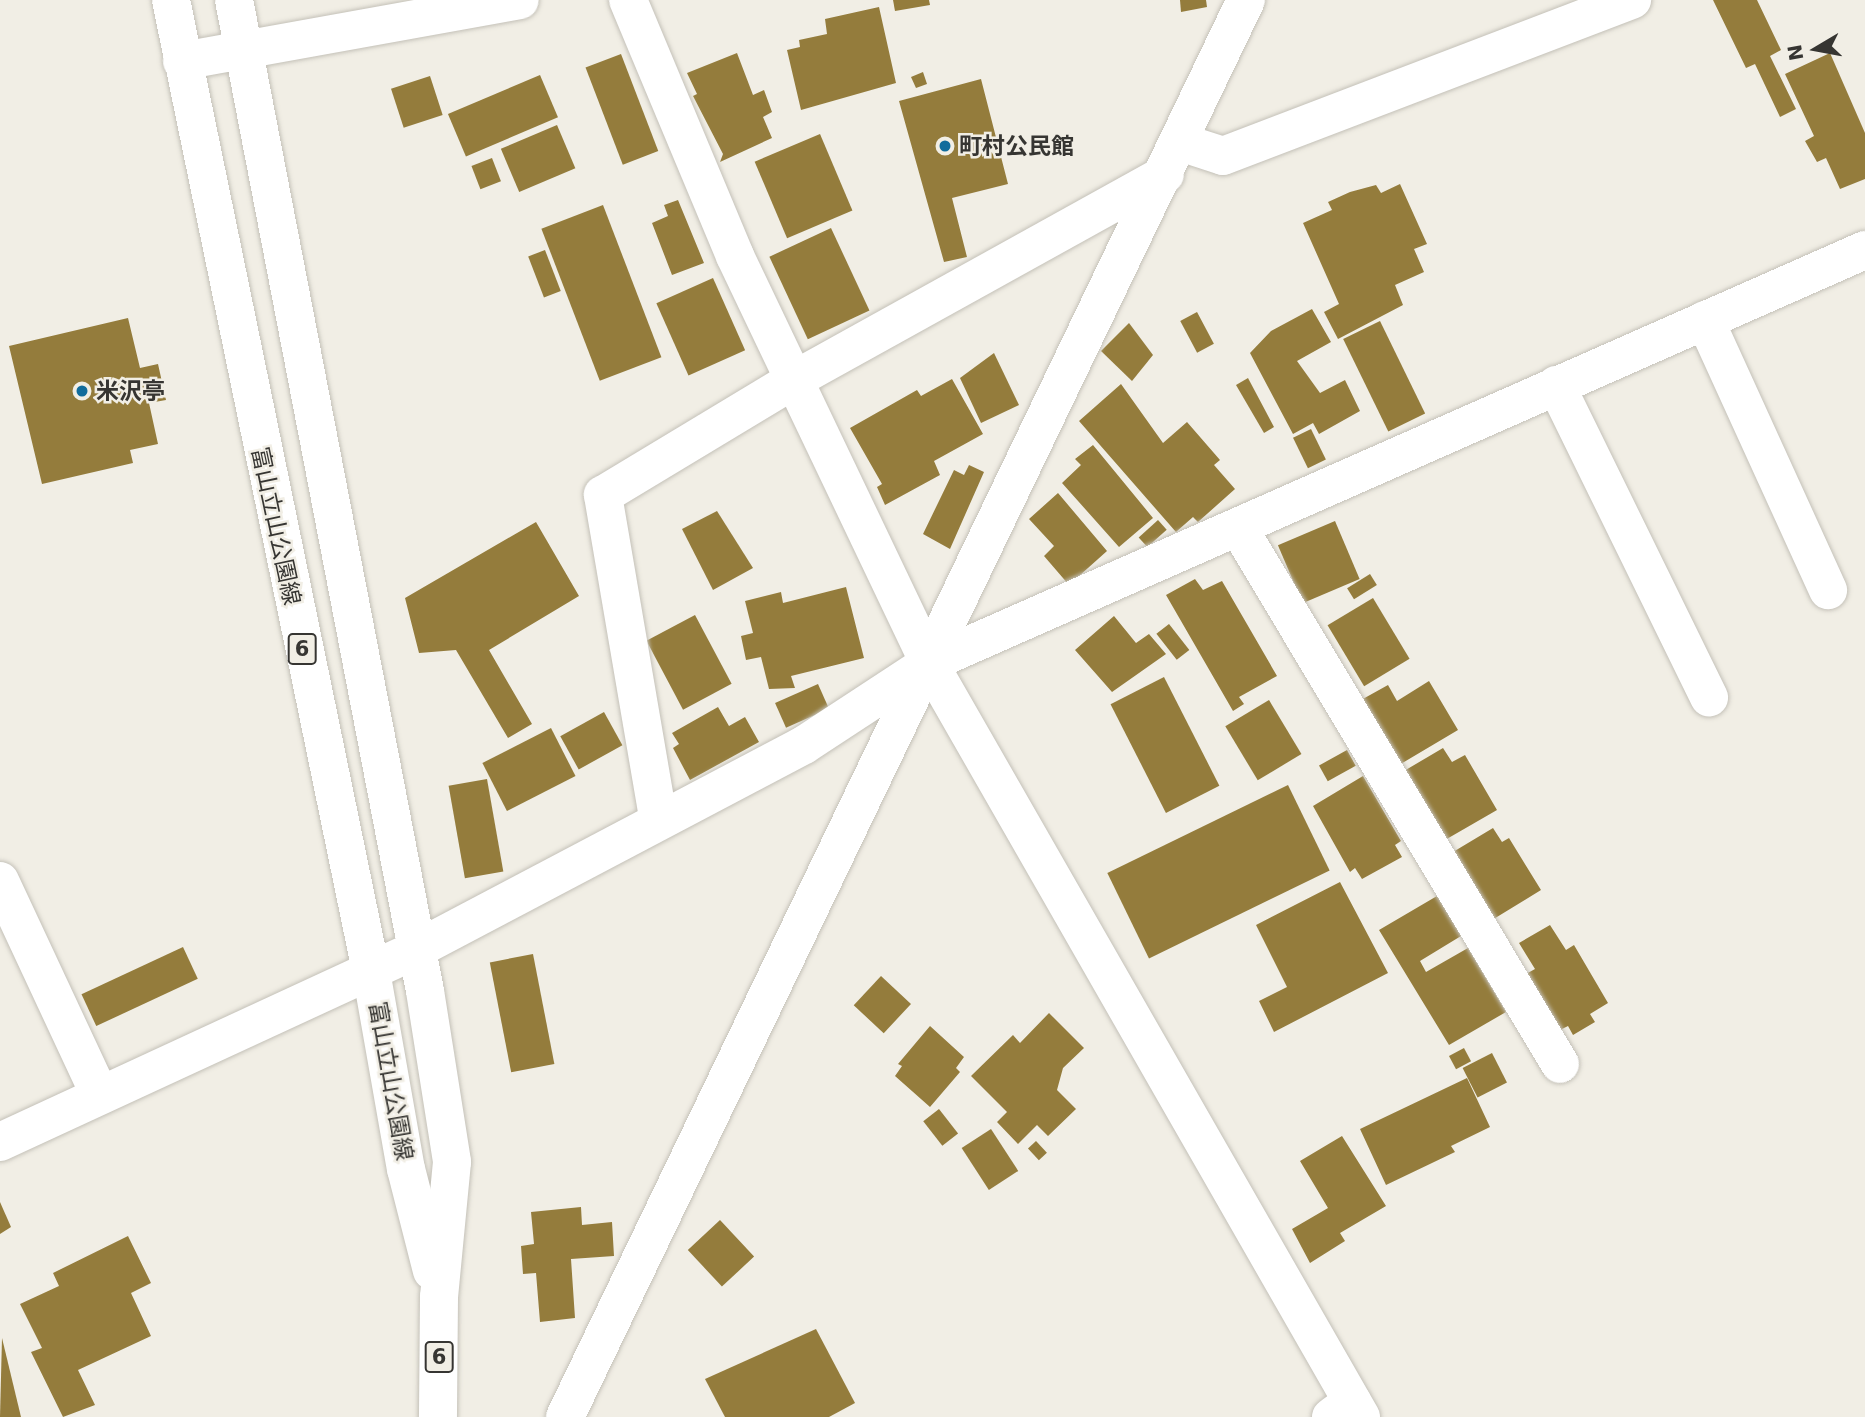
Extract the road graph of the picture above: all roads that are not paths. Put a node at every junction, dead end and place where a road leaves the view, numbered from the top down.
1 (171, 0) edge
2 (234, 0) edge
3 (520, 0) edge
4 (628, 0) edge
5 (1246, 0) edge
6 (1632, 0) edge
7 (244, 50) junction
8 (182, 61) junction
9 (1173, 158) junction
10 (1865, 250) edge
11 (1705, 320) junction
12 (794, 380) junction
13 (1556, 385) junction
14 (1238, 527) junction
15 (1828, 590) dead end
16 (929, 663) junction
17 (1709, 698) dead end
18 (658, 817) junction
19 (0, 881) edge
20 (416, 949) junction
21 (371, 971) junction
22 (1560, 1064) dead end
23 (100, 1095) junction
24 (0, 1142) edge
25 (439, 1297) junction
26 (1348, 1412) edge
27 (438, 1417) edge
28 (565, 1417) edge

1 - 8 street, 富山立山公園線 / 6
2 - 7 street, 富山立山公園線 / 6
3 - 7 street
4 - 12 street
5 - 9 street
6 - 9 street
7 - 8 street
7 - 20 street, 富山立山公園線 / 6
8 - 21 street, 富山立山公園線 / 6
9 - 12 street
9 - 16 street
10 - 11 street
11 - 13 street
11 - 15 street
12 - 16 street
12 - 18 street
13 - 14 street
13 - 17 street
14 - 16 street
14 - 22 street
16 - 18 street
16 - 26 street
16 - 28 street
18 - 20 street
19 - 23 street
20 - 21 street
20 - 25 street, 富山立山公園線 / 6
21 - 23 street
21 - 25 street, 富山立山公園線 / 6
23 - 24 street
25 - 27 street, 富山立山公園線 / 6

